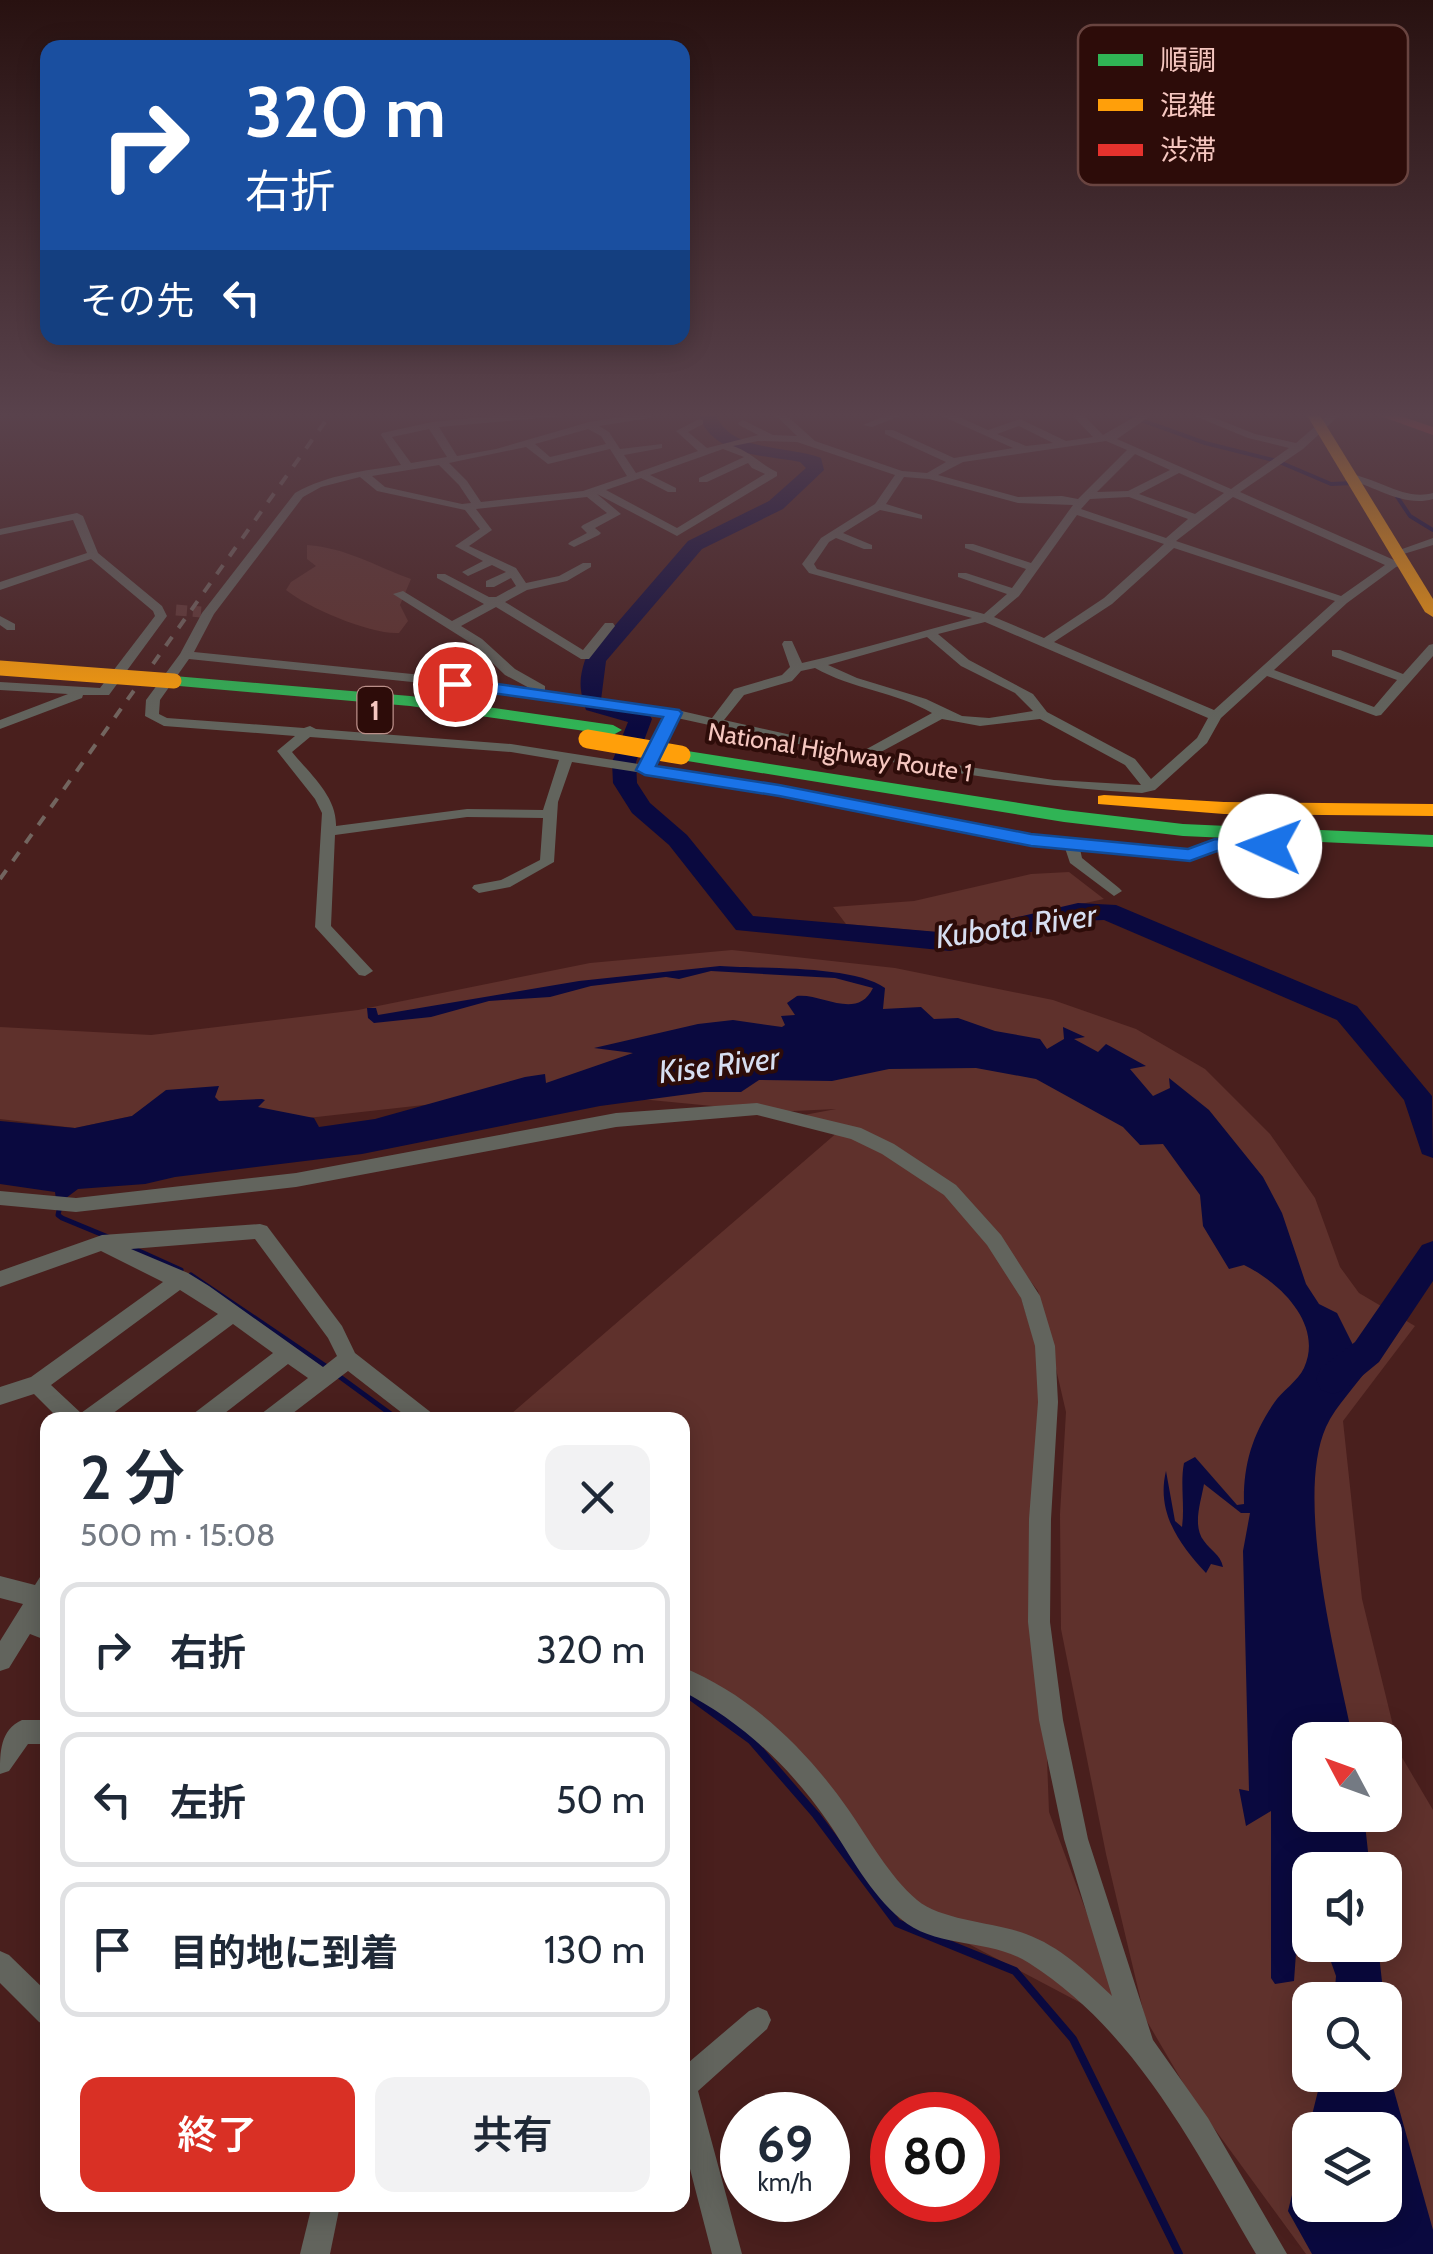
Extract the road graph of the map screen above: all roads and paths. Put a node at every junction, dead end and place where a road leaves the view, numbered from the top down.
1 (72, 517) edge
2 (78, 517) edge
3 (281, 517) edge
4 (479, 517) edge
5 (608, 517) edge
6 (645, 517) edge
7 (703, 517) edge
8 (862, 517) edge
9 (1072, 517) edge
10 (1111, 517) edge
11 (1195, 517) edge
12 (1293, 517) edge
13 (1372, 517) edge
14 (0, 532) edge
15 (836, 534) junction
16 (1433, 541) edge
17 (1170, 543) junction
18 (574, 544) dead end
19 (968, 546) dead end
20 (868, 547) dead end
21 (1393, 553) junction
22 (93, 555) junction
23 (492, 560) junction
24 (587, 565) dead end
25 (1035, 568) junction
26 (468, 572) dead end
27 (515, 572) junction
28 (962, 575) dead end
29 (441, 576) dead end
30 (490, 584) dead end
31 (0, 586) edge
32 (523, 587) junction
33 (1426, 590) edge
34 (1015, 593) junction
35 (399, 594) dead end
36 (1343, 600) junction
37 (492, 602) junction
38 (158, 608) junction
39 (176, 610) tunnel mouth
40 (1433, 612) edge
41 (986, 618) junction
42 (452, 626) junction
43 (608, 626) dead end
44 (929, 633) junction
45 (1046, 642) junction
46 (788, 644) dead end
47 (1433, 648) edge
48 (1336, 653) dead end
49 (186, 655) junction
50 (817, 664) junction
51 (0, 668) edge
52 (798, 668) junction
53 (1264, 671) junction
54 (1406, 678) junction
55 (0, 683) edge
56 (168, 688) junction
57 (82, 694) junction
58 (553, 698) junction
59 (673, 713) junction
60 (939, 716) junction
61 (1042, 716) junction
62 (1216, 716) junction
63 (716, 722) junction
64 (0, 726) edge
65 (310, 730) junction
66 (683, 748) junction
67 (864, 756) junction
68 (566, 758) junction
69 (637, 769) junction
70 (875, 786) junction
71 (1010, 793) junction
72 (1154, 795) junction
73 (1433, 810) edge
74 (549, 814) junction
75 (1433, 826) edge
76 (330, 831) junction
77 (1433, 841) edge
78 (1071, 842) junction
79 (1215, 845) junction
80 (1433, 853) edge
81 (479, 888) dead end
82 (1114, 891) dead end
83 (364, 971) dead end
84 (0, 1198) edge
85 (102, 1243) junction
86 (0, 1279) edge
87 (181, 1279) junction
88 (232, 1314) junction
89 (288, 1354) junction
90 (337, 1367) junction
91 (37, 1384) junction
92 (0, 1396) edge
93 (66, 1412) edge
94 (99, 1412) edge
95 (211, 1412) edge
96 (278, 1412) edge
97 (413, 1412) edge
98 (0, 1587) edge
99 (40, 1591) edge
100 (40, 1597) edge
101 (24, 1621) junction
102 (40, 1627) edge
103 (1, 1660) edge
104 (690, 1682) edge
105 (40, 1732) edge
106 (0, 1762) edge
107 (0, 1964) edge
108 (40, 2004) edge
109 (758, 2020) dead end
110 (1140, 2042) junction
111 (690, 2079) edge
112 (690, 2116) edge
113 (324, 2212) edge
114 (315, 2254) edge
115 (727, 2254) edge
116 (1272, 2254) edge

1 - 14 street
2 - 22 street
3 - 49 street
4 - 23 street
5 - 18 street
6 - 7 street
8 - 15 street
9 - 25 street
10 - 17 street
11 - 17 street
12 - 21 street
13 - 21 main road
15 - 20 street
15 - 41 street
16 - 21 street
17 - 36 street
17 - 45 street
19 - 25 street
21 - 33 main road
21 - 36 street
22 - 31 street
22 - 38 street
23 - 26 street
23 - 27 street
24 - 32 street
25 - 34 street
27 - 30 street
27 - 32 street
28 - 34 street
29 - 37 street
32 - 37 street
33 - 40 main road
34 - 41 street
35 - 42 street
36 - 53 street
37 - 42 street
37 - 43 street
38 - 39 street
38 - 57 street
41 - 44 street
41 - 45 street
42 - 58 street
44 - 50 street
44 - 61 street
45 - 62 street
46 - 52 street
47 - 54 street
48 - 54 street
49 - 58 street
49 - 65 street
50 - 52 street
50 - 60 street
51 - 56 main road, National Highway Route 1 / 1, bridge
52 - 63 street
53 - 54 street
53 - 62 street
55 - 56 main road, National Highway Route 1 / 1
55 - 57 street
56 - 66 main road, National Highway Route 1 / 1, bridge
56 - 66 main road, National Highway Route 1 / 1
57 - 64 street
58 - 59 street
59 - 63 street
59 - 69 street
60 - 61 street
60 - 67 street
61 - 72 street
62 - 72 street
63 - 67 street
65 - 68 street
65 - 76 street
66 - 70 main road, National Highway Route 1 / 1
66 - 71 main road, National Highway Route 1 / 1
67 - 72 street
68 - 69 street
68 - 74 street
69 - 78 street
70 - 77 main road, National Highway Route 1 / 1
70 - 79 main road
71 - 72 main road
71 - 75 main road, National Highway Route 1 / 1
72 - 73 main road
74 - 76 street
74 - 81 street
76 - 83 street
78 - 79 street
78 - 82 street
79 - 80 main road
84 - 110 street
85 - 86 street
85 - 87 street
85 - 90 street
87 - 88 street
87 - 91 street
88 - 89 street
88 - 94 street
89 - 90 street
89 - 95 street
90 - 96 street
90 - 97 street
91 - 92 street
91 - 93 street
98 - 99 street
100 - 101 street
101 - 102 street
101 - 103 street
104 - 110 street
105 - 106 street
107 - 108 street
109 - 111 street
110 - 116 street
112 - 115 street
113 - 114 street

